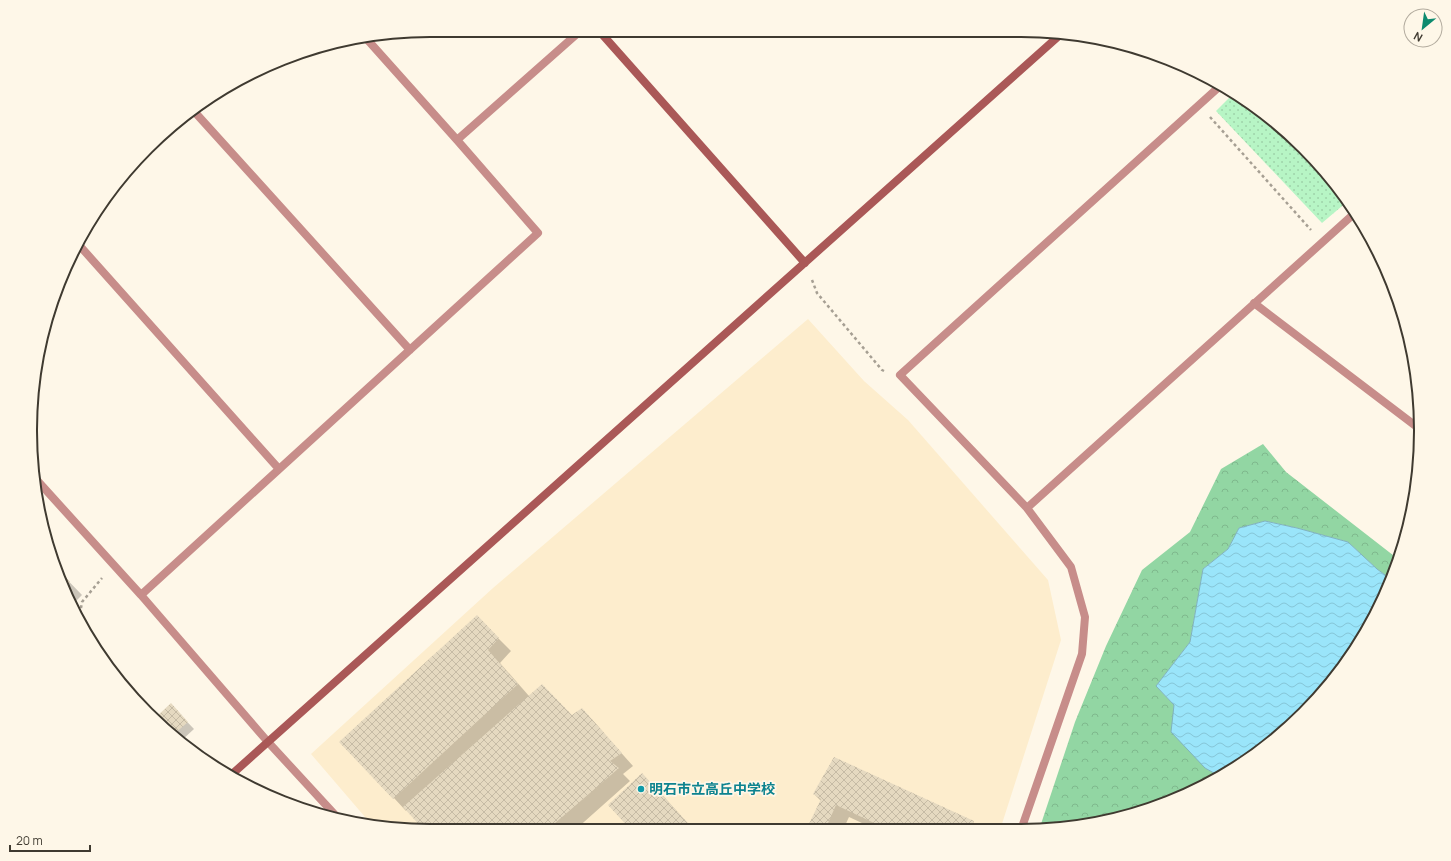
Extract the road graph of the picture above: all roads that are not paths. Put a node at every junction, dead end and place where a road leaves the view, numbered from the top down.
1 (573, 37) edge
2 (605, 37) edge
3 (1056, 39) edge
4 (369, 42) edge
5 (1216, 89) edge
6 (197, 114) edge
7 (457, 140) junction
8 (1351, 217) edge
9 (82, 248) edge
10 (805, 263) junction
11 (1254, 303) junction
12 (410, 350) junction
13 (1414, 425) edge
14 (279, 469) junction
15 (40, 484) edge
16 (1027, 508) junction
17 (141, 595) junction
18 (268, 742) junction
19 (235, 772) edge
20 (332, 812) edge
21 (1023, 824) edge

1 - 7 street
2 - 10 street
3 - 10 street
4 - 7 street
5 - 16 street
6 - 12 street
7 - 12 street
8 - 11 street
9 - 14 street
10 - 18 street
11 - 13 street
11 - 16 street
12 - 14 street
14 - 17 street
15 - 17 street
16 - 21 street
17 - 18 street
18 - 19 street
18 - 20 street

